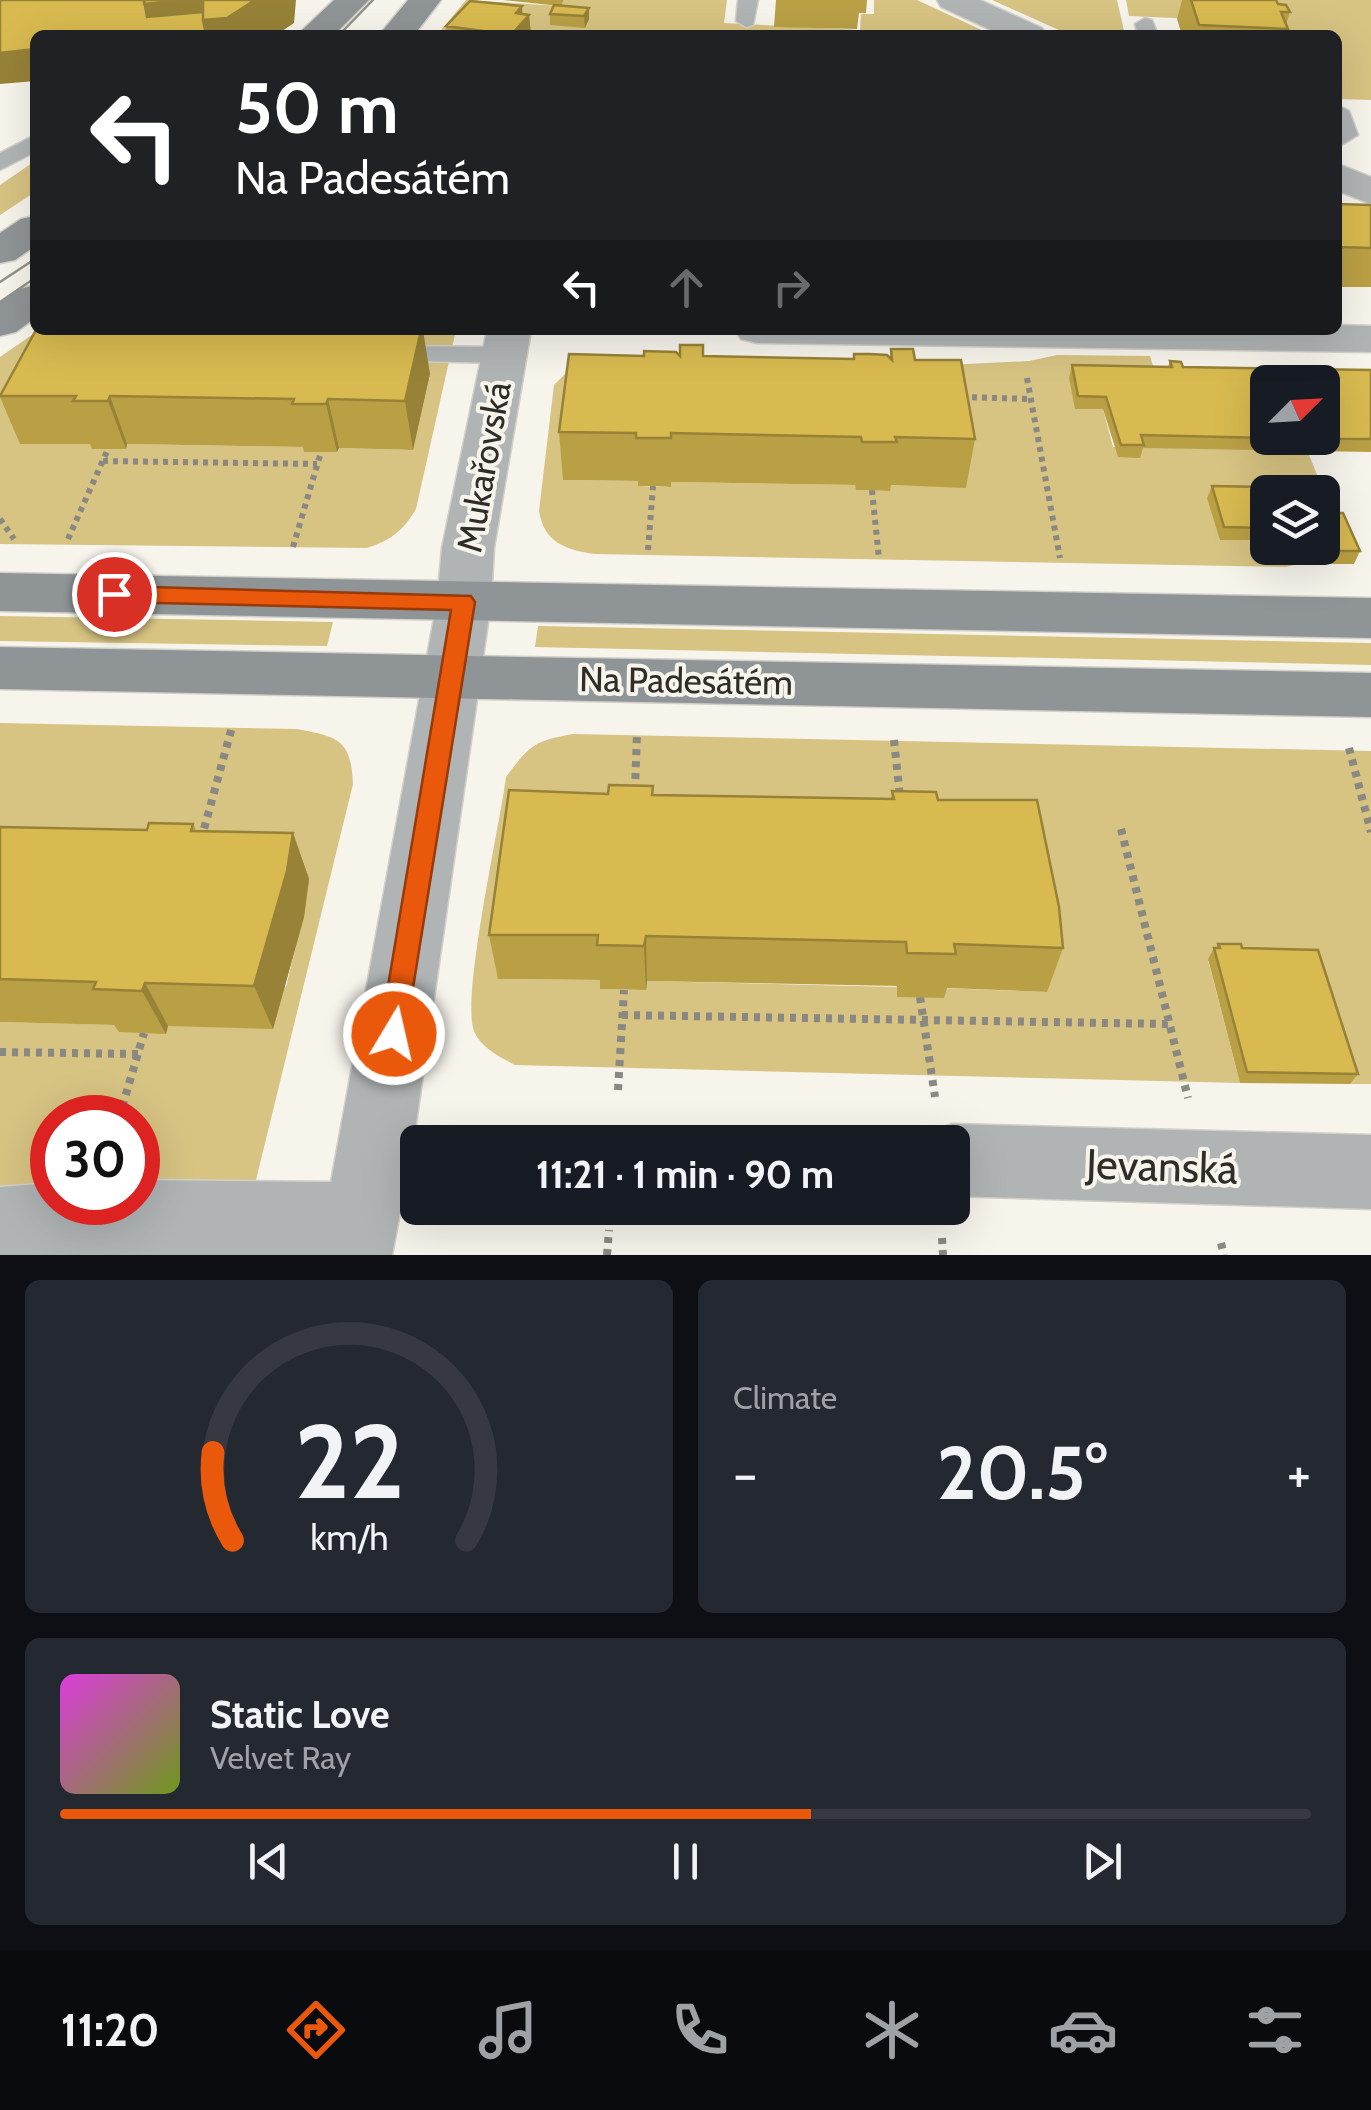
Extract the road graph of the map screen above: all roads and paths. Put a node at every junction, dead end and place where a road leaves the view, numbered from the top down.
1 (352, 0) edge
2 (425, 0) edge
3 (954, 0) edge
4 (319, 30) edge
5 (400, 30) edge
6 (1009, 30) edge
7 (30, 145) edge
8 (0, 163) edge
9 (1342, 178) edge
10 (1371, 192) edge
11 (30, 231) edge
12 (0, 251) edge
13 (30, 302) edge
14 (0, 323) edge
15 (1019, 335) edge
16 (1107, 335) edge
17 (1371, 338) edge
18 (506, 342) edge
19 (351, 354) edge
20 (956, 397) edge
21 (1030, 399) junction
22 (108, 449) edge
23 (321, 452) edge
24 (102, 461) junction
25 (317, 464) junction
26 (653, 486) edge
27 (872, 490) edge
28 (61, 555) dead end
29 (290, 558) dead end
30 (647, 566) dead end
31 (880, 570) dead end
32 (1063, 574) dead end
33 (0, 592) edge
34 (464, 602) junction
35 (1371, 618) edge
36 (0, 668) edge
37 (452, 676) junction
38 (235, 716) dead end
39 (1359, 716) edge
40 (638, 722) dead end
41 (892, 728) dead end
42 (634, 795) edge
43 (902, 816) edge
44 (1121, 829) dead end
45 (1371, 832) edge
46 (198, 849) edge
47 (624, 990) edge
48 (920, 997) edge
49 (622, 1015) junction
50 (924, 1020) junction
51 (1169, 1024) junction
52 (144, 1034) edge
53 (0, 1052) edge
54 (138, 1054) junction
55 (618, 1090) dead end
56 (126, 1095) edge
57 (1190, 1104) dead end
58 (943, 1125) edge
59 (970, 1132) edge
60 (397, 1145) edge
61 (1371, 1172) edge
62 (0, 1225) edge
63 (608, 1230) dead end
64 (357, 1237) edge
65 (942, 1238) dead end
66 (1221, 1243) dead end
67 (607, 1255) edge
68 (944, 1255) edge
69 (1224, 1255) edge

1 - 4 main road
2 - 5 main road
3 - 6 street
7 - 8 lane
9 - 10 street
11 - 12 main road
13 - 14 main road
15 - 21 path
16 - 17 street
18 - 19 lane
18 - 34 street, Mukařovská
20 - 21 path
21 - 32 path
22 - 24 path
23 - 25 path
24 - 25 path
24 - 28 path
25 - 29 path
26 - 30 path
27 - 31 path
33 - 34 main road
34 - 35 main road
34 - 37 street, Mukařovská
36 - 37 main road, Na Padesátém
37 - 39 main road, Na Padesátém
37 - 60 street, Mukařovská
38 - 46 path
39 - 45 path
40 - 42 path
41 - 43 path
44 - 51 path
47 - 49 path
48 - 50 path
49 - 50 path
49 - 55 path
50 - 51 path
50 - 58 path
51 - 57 path
52 - 54 path
53 - 54 path
54 - 56 path
59 - 61 street, Jevanská
60 - 64 street, Mukařovská
62 - 64 street
63 - 67 path
65 - 68 path
66 - 69 path

